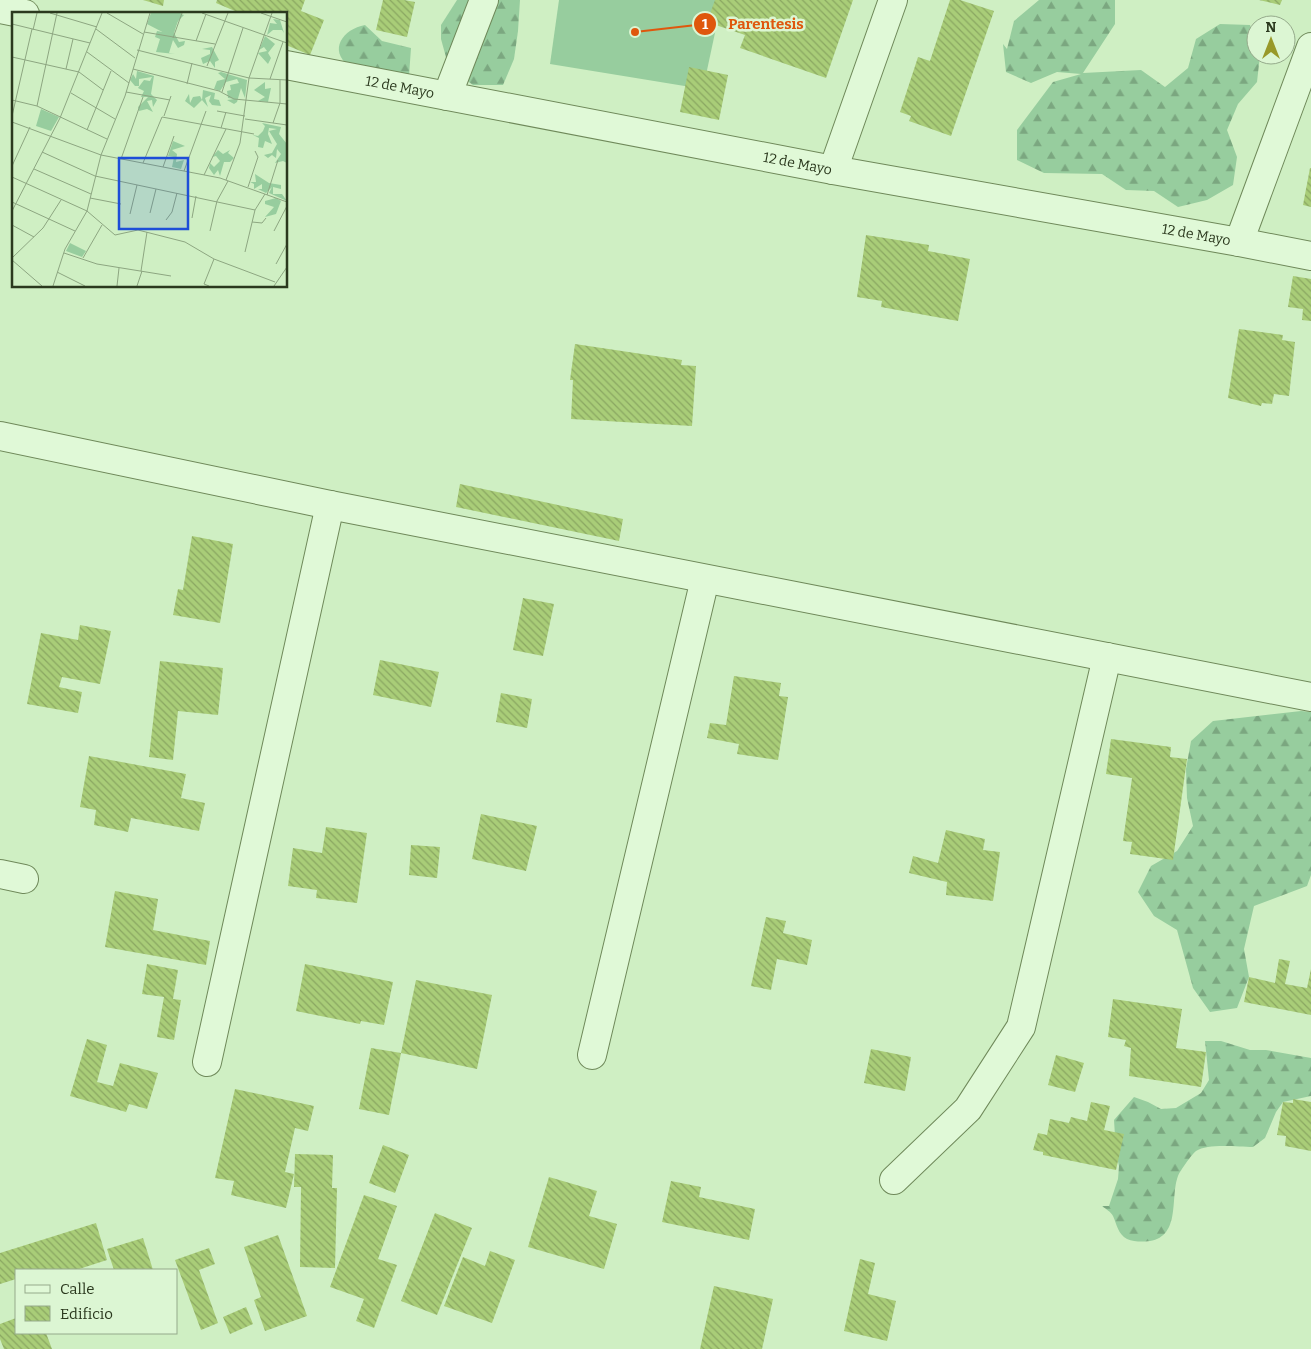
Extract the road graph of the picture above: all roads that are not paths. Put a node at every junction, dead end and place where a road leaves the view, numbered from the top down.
1 (39, 0) edge
2 (484, 0) edge
3 (893, 0) edge
4 (0, 9) edge
5 (15, 12) edge
6 (35, 12) edge
7 (1311, 48) edge
8 (288, 65) edge
9 (447, 96) junction
10 (833, 170) junction
11 (1239, 242) junction
12 (1311, 256) edge
13 (0, 436) edge
14 (330, 505) junction
15 (705, 579) junction
16 (1107, 657) junction
17 (1311, 698) edge
18 (592, 1055) dead end
19 (208, 1062) dead end
20 (894, 1180) dead end

1 - 6 street
2 - 9 street
3 - 10 street
4 - 5 street
7 - 11 street
8 - 9 street, 12 de Mayo
9 - 10 street, 12 de Mayo
10 - 11 street, 12 de Mayo
11 - 12 street, 12 de Mayo
13 - 14 street
14 - 15 street
14 - 19 street
15 - 16 street
15 - 18 street
16 - 17 street
16 - 20 street

